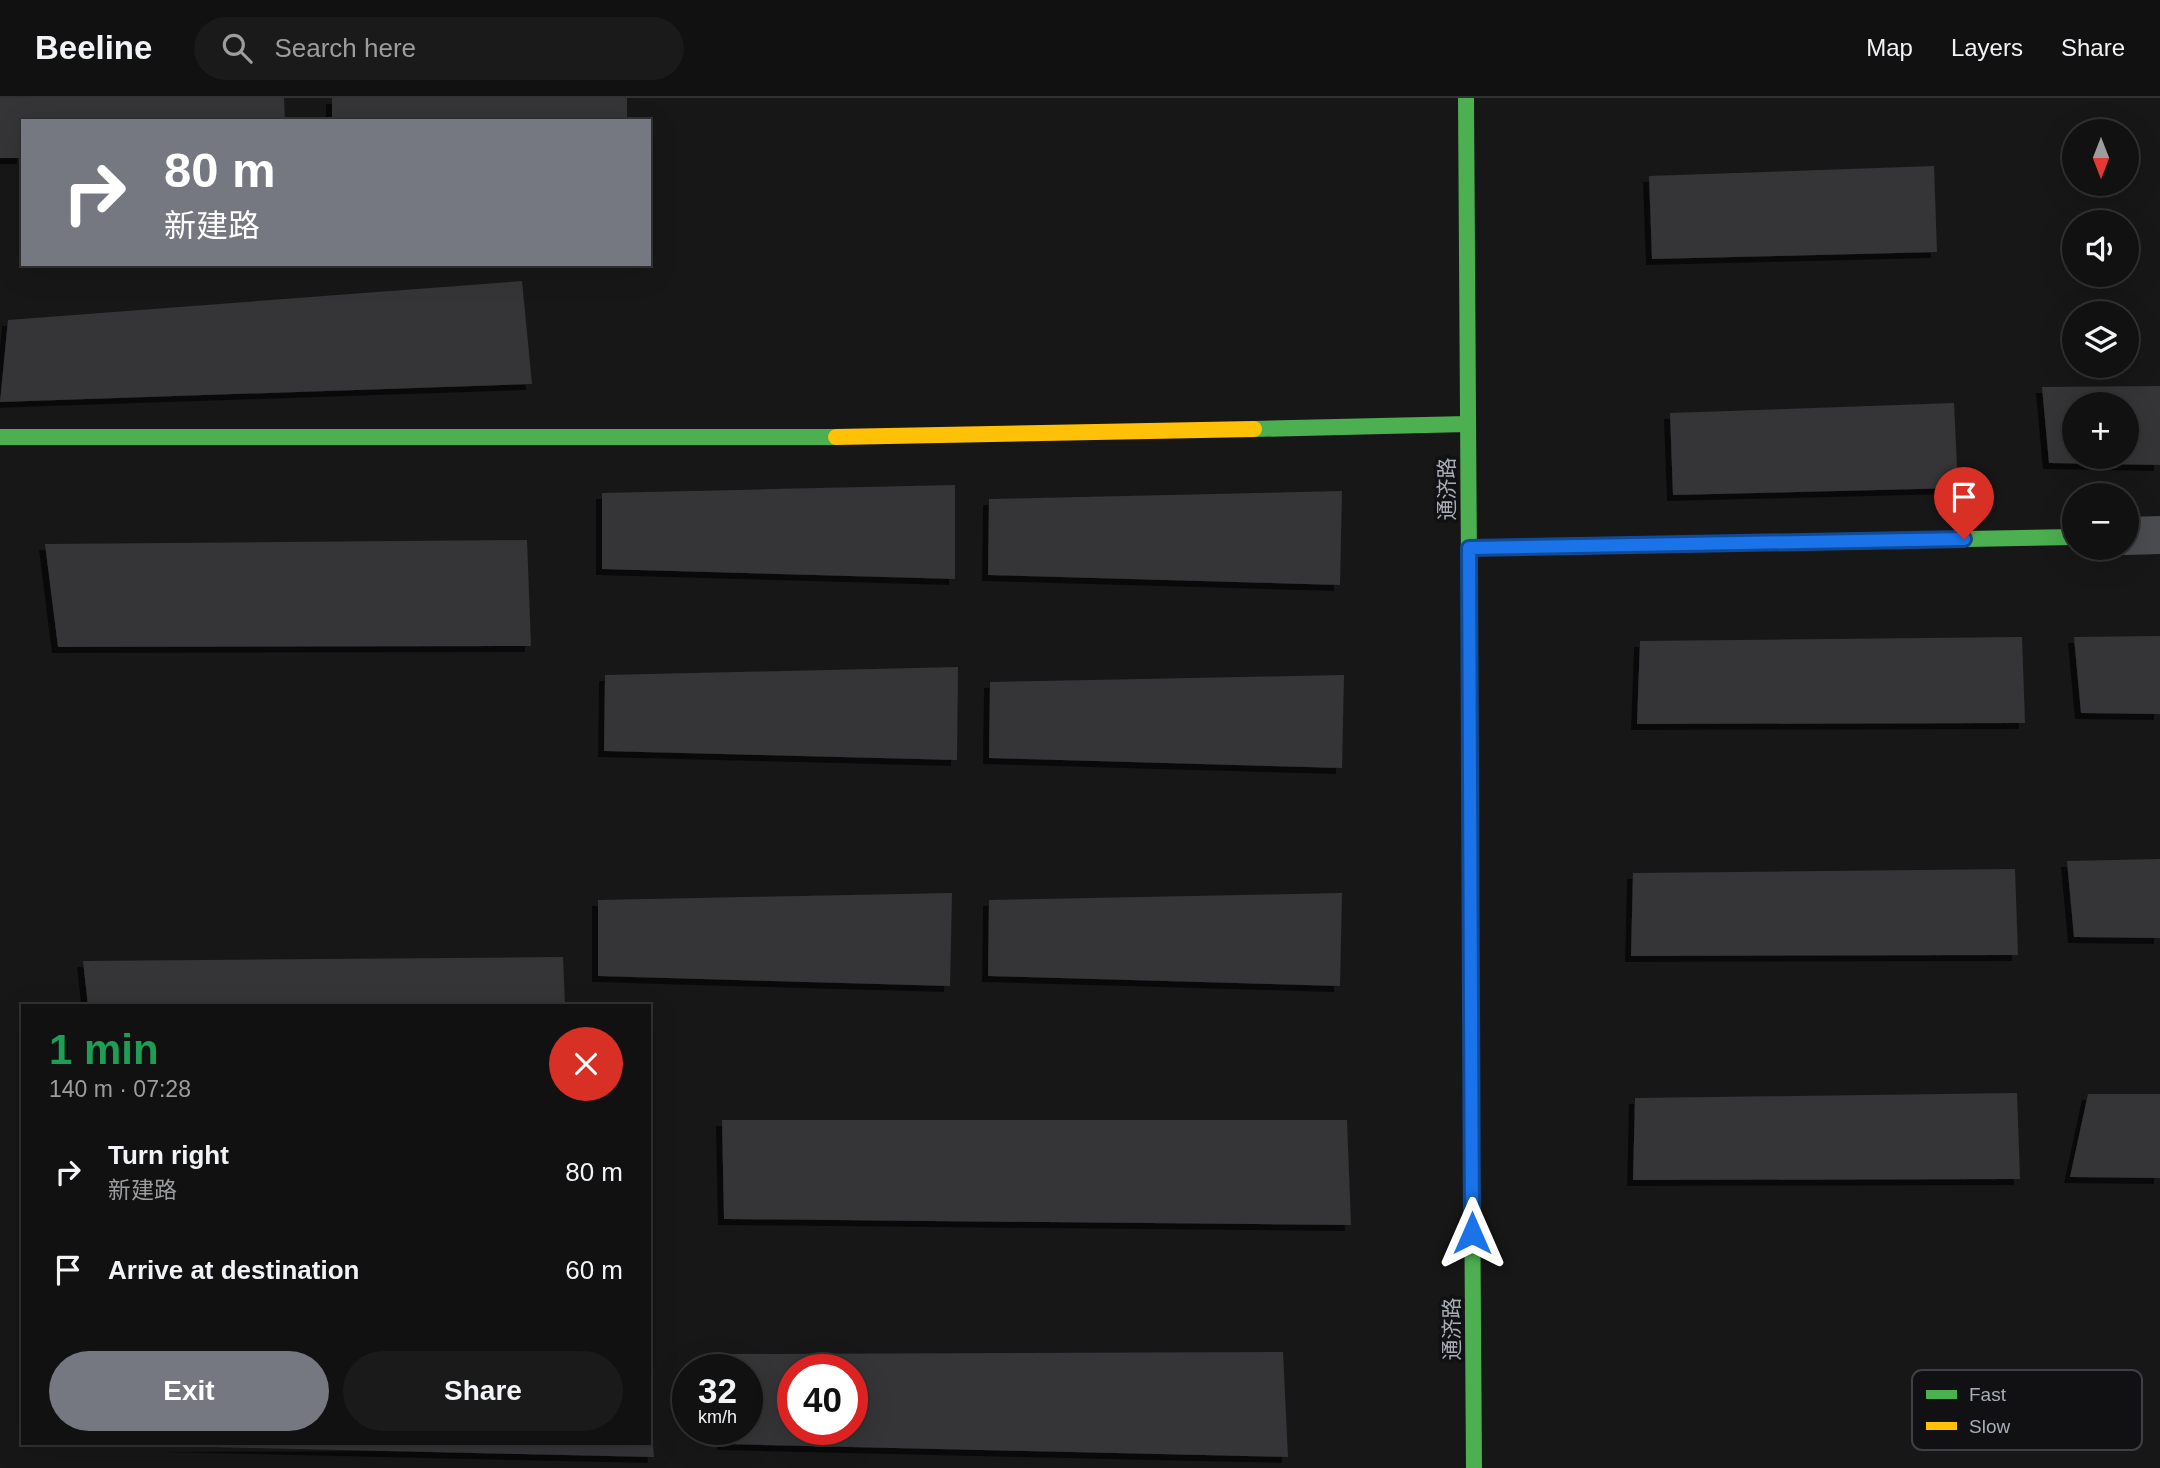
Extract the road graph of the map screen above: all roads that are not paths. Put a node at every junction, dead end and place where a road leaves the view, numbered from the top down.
1 (1466, 98) edge
2 (1468, 424) junction
3 (0, 437) edge
4 (2160, 535) edge
5 (2139, 536) edge
6 (2062, 537) edge
7 (1469, 548) junction
8 (1474, 1468) edge

1 - 2 street, 通济路
2 - 3 street
2 - 7 street, 通济路
4 - 5 street
6 - 7 street
7 - 8 street, 通济路

